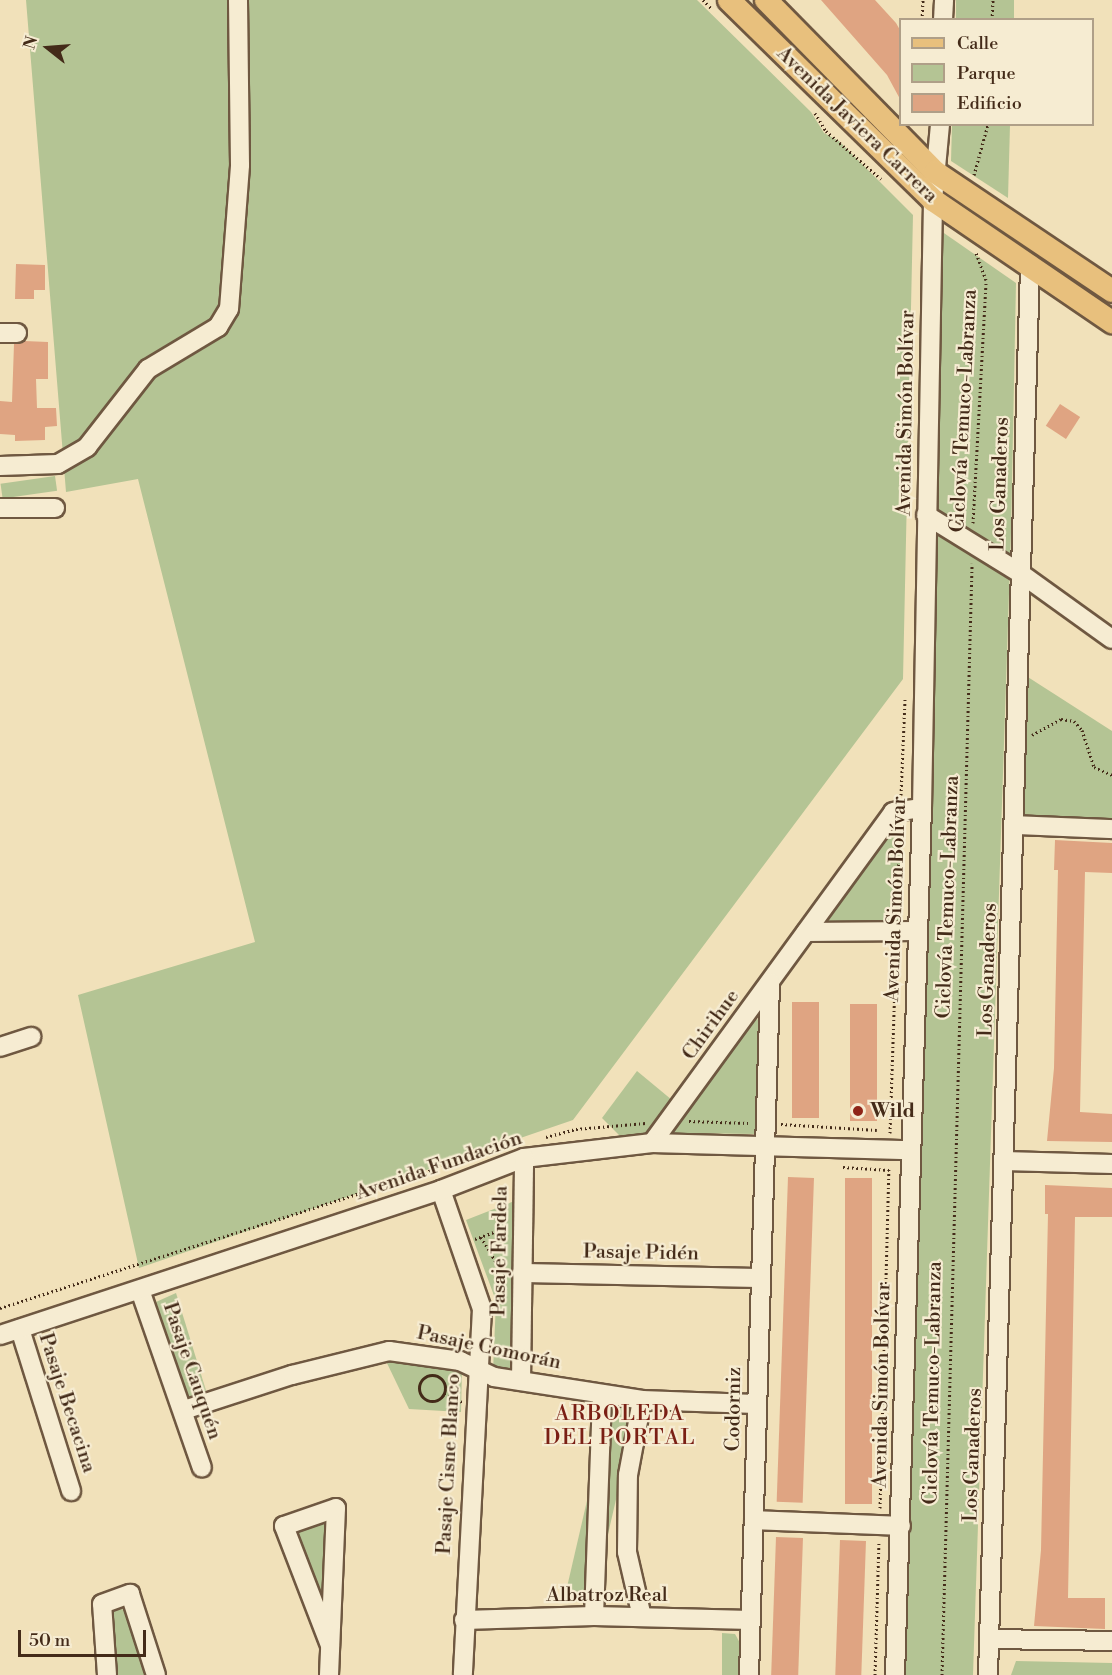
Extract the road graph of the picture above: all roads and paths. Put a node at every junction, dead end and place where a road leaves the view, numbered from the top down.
1 (238, 0) edge
2 (729, 0) edge
3 (923, 0) edge
4 (944, 0) edge
5 (993, 0) edge
6 (775, 4) edge
7 (922, 18) edge
8 (943, 18) edge
9 (992, 18) edge
10 (940, 126) edge
11 (987, 126) edge
12 (935, 172) junction
13 (933, 200) junction
14 (974, 200) junction
15 (975, 229) junction
16 (1069, 262) junction
17 (1030, 266) junction
18 (1112, 291) edge
19 (1112, 322) edge
20 (0, 466) edge
21 (0, 508) edge
22 (55, 508) dead end
23 (927, 515) junction
24 (972, 542) junction
25 (1020, 573) junction
26 (1112, 639) edge
27 (1017, 742) junction
28 (1112, 774) edge
29 (922, 808) junction
30 (1015, 825) junction
31 (1112, 829) edge
32 (915, 931) junction
33 (806, 932) junction
34 (770, 982) junction
35 (32, 1037) dead end
36 (0, 1047) edge
37 (652, 1143) junction
38 (765, 1145) junction
39 (910, 1150) junction
40 (524, 1158) junction
41 (1004, 1161) junction
42 (1112, 1164) edge
43 (833, 1167) dead end
44 (889, 1170) dead end
45 (441, 1190) junction
46 (511, 1235) dead end
47 (482, 1237) junction
48 (473, 1240) dead end
49 (507, 1255) dead end
50 (522, 1273) junction
51 (760, 1278) junction
52 (140, 1290) junction
53 (20, 1329) junction
54 (0, 1335) edge
55 (477, 1370) junction
56 (521, 1381) junction
57 (419, 1384) joint
58 (602, 1394) junction
59 (642, 1400) junction
60 (756, 1404) junction
61 (184, 1410) junction
62 (202, 1468) dead end
63 (71, 1491) dead end
64 (754, 1520) junction
65 (901, 1526) junction
66 (594, 1616) junction
67 (642, 1617) junction
68 (464, 1620) junction
69 (751, 1620) junction
70 (989, 1639) junction
71 (1112, 1641) edge
72 (330, 1645) junction
73 (107, 1675) edge
74 (156, 1675) edge
75 (329, 1675) edge
76 (463, 1675) edge
77 (749, 1675) edge
78 (895, 1675) edge
79 (942, 1675) edge
80 (988, 1675) edge

1 - 20 street
2 - 13 main road, Avenida Javiera Carrera
3 - 7 path
4 - 8 street
5 - 9 path
6 - 12 main road, Avenida Javiera Carrera
10 - 12 street, Avenida Simón Bolívar
11 - 14 path
12 - 13 street, Avenida Simón Bolívar
12 - 14 main road, Avenida Javiera Carrera
13 - 15 main road, Avenida Javiera Carrera
13 - 23 street, Avenida Simón Bolívar
14 - 16 main road, Avenida Javiera Carrera
15 - 17 main road, Avenida Javiera Carrera
15 - 24 path, Ciclovía Temuco-Labranza
16 - 17 main road
16 - 18 main road, Avenida Javiera Carrera
17 - 19 main road, Avenida Javiera Carrera
17 - 25 street, Los Ganaderos
21 - 22 street
23 - 24 street
23 - 29 street, Avenida Simón Bolívar
24 - 25 street
24 - 79 path, Ciclovía Temuco-Labranza
25 - 26 street
25 - 27 street, Los Ganaderos
27 - 28 path
27 - 30 street, Los Ganaderos
29 - 32 street, Avenida Simón Bolívar
29 - 33 street, Chirihue
30 - 31 street
30 - 41 street, Los Ganaderos
32 - 33 street
32 - 39 street, Avenida Simón Bolívar
33 - 34 street, Chirihue
34 - 37 street, Chirihue
34 - 38 street, Codorniz
35 - 36 street
37 - 38 street, Avenida Fundación
37 - 40 street, Avenida Fundación
38 - 39 street, Avenida Fundación
38 - 51 street, Codorniz
39 - 65 street, Avenida Simón Bolívar
40 - 45 street, Avenida Fundación
40 - 50 street, Pasaje Fardela
41 - 42 street
41 - 70 street, Los Ganaderos
43 - 44 path
45 - 52 street, Avenida Fundación
45 - 55 street, Pasaje Cisne Blanco
46 - 47 path
47 - 48 path
47 - 49 path
50 - 51 street, Pasaje Pidén
50 - 56 street, Pasaje Fardela
51 - 60 street, Codorniz
52 - 53 street, Avenida Fundación
52 - 61 street, Pasaje Cauquén
53 - 54 street, Avenida Fundación
53 - 63 street, Pasaje Becacina
55 - 56 street, Pasaje Comorán
55 - 61 street, Pasaje Comorán
55 - 68 street, Pasaje Cisne Blanco
56 - 58 street, Pasaje Comorán
57 - 57 path
58 - 59 street, Pasaje Comorán
58 - 66 street
59 - 60 street, Pasaje Comorán
59 - 67 street
60 - 64 street, Codorniz
61 - 62 street, Pasaje Cauquén
64 - 65 street
64 - 69 street, Codorniz
65 - 78 street, Avenida Simón Bolívar
66 - 67 street, Albatroz Real
66 - 68 street, Albatroz Real
67 - 69 street, Albatroz Real
68 - 76 street, Pasaje Cisne Blanco
69 - 77 street, Codorniz
70 - 71 street
70 - 80 street, Los Ganaderos
72 - 72 street
72 - 75 street
73 - 74 street

